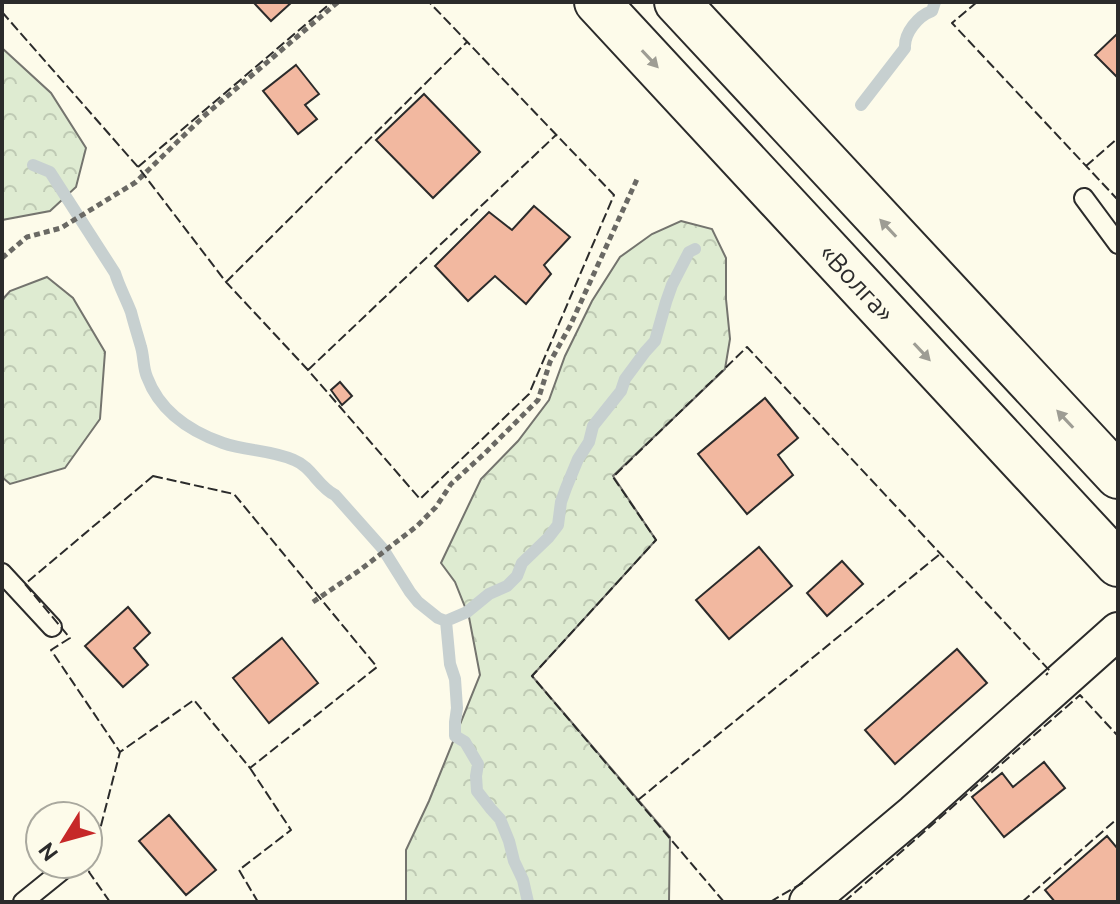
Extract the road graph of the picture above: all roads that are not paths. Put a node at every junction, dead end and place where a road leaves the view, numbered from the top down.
1 (597, 2) edge
2 (677, 2) edge
3 (1084, 198) dead end
4 (1118, 244) edge
5 (1118, 476) edge
6 (1118, 564) edge
7 (2, 573) edge
8 (52, 627) dead end
9 (1118, 631) edge
10 (50, 880) edge
11 (23, 902) edge
12 (808, 902) edge

1 -> 6 highway, «Волга»
5 -> 2 highway
3 - 4 lane
7 - 8 lane
9 - 12 street
10 - 11 lane

